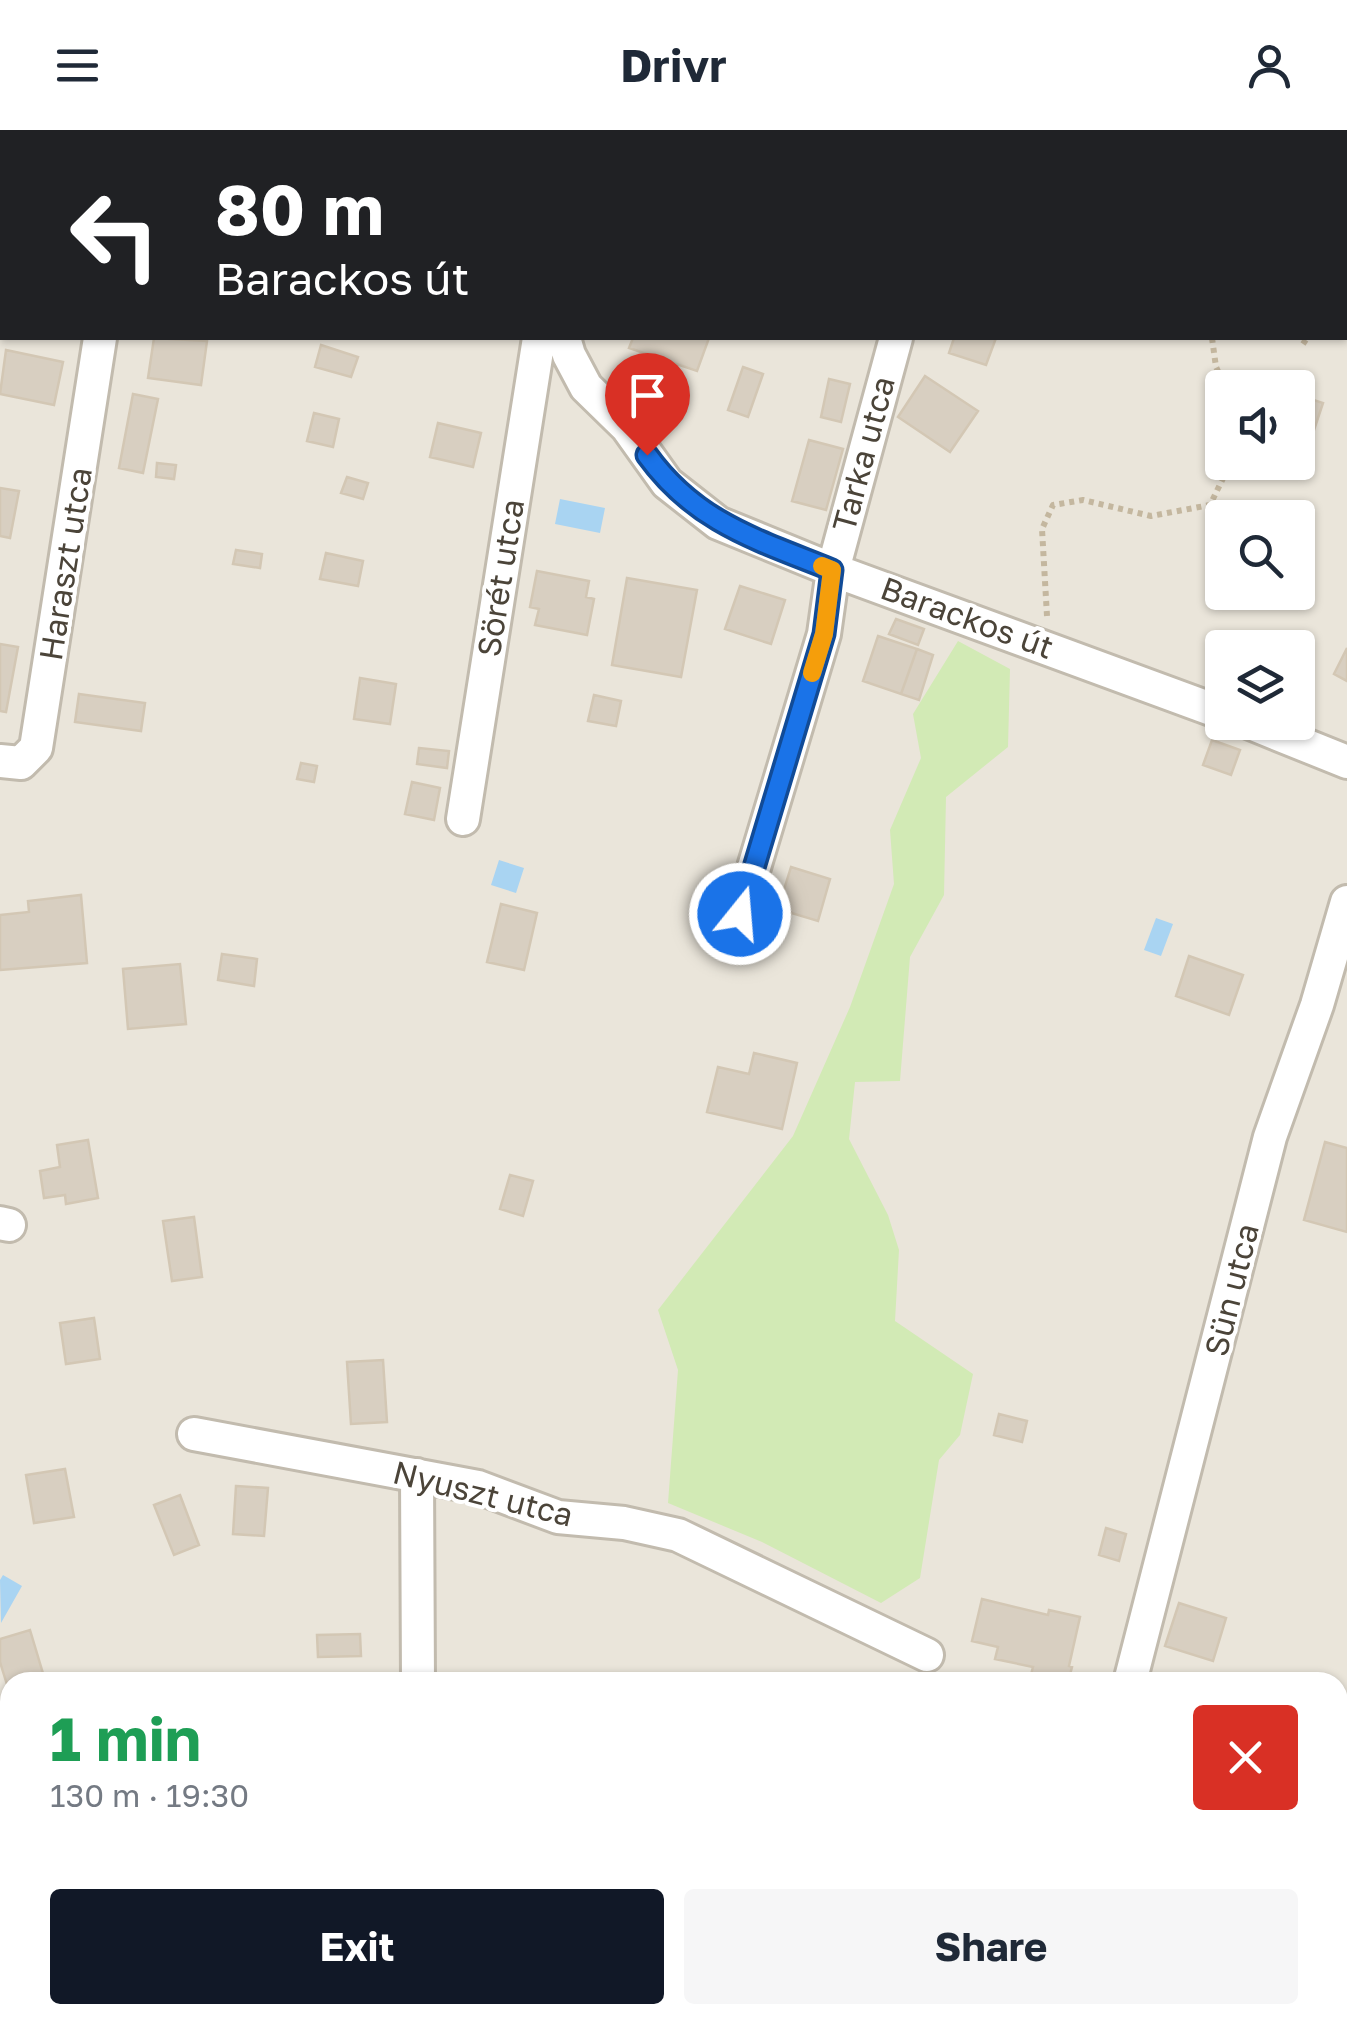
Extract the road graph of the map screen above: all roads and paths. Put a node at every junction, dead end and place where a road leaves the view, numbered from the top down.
1 (100, 340) edge
2 (539, 340) edge
3 (565, 340) edge
4 (895, 340) edge
5 (1212, 340) edge
6 (1217, 370) edge
7 (1222, 480) edge
8 (832, 570) junction
9 (1048, 647) junction
10 (1205, 706) edge
11 (1293, 740) edge
12 (0, 761) edge
13 (1347, 762) edge
14 (463, 819) dead end
15 (1347, 902) edge
16 (740, 914) dead end
17 (194, 1434) dead end
18 (416, 1476) junction
19 (927, 1655) dead end
20 (418, 1672) edge
21 (1133, 1672) edge

1 - 12 street, Haraszt utca
2 - 14 street, Sörét utca
3 - 8 street, Barackos út
4 - 8 street, Tarka utca
5 - 6 path
7 - 9 path
8 - 9 street, Barackos út
8 - 16 street, Tarka utca
9 - 10 street, Barackos út
11 - 13 street
15 - 21 street, Sün utca
17 - 18 street, Nyuszt utca
18 - 19 street, Nyuszt utca
18 - 20 street

